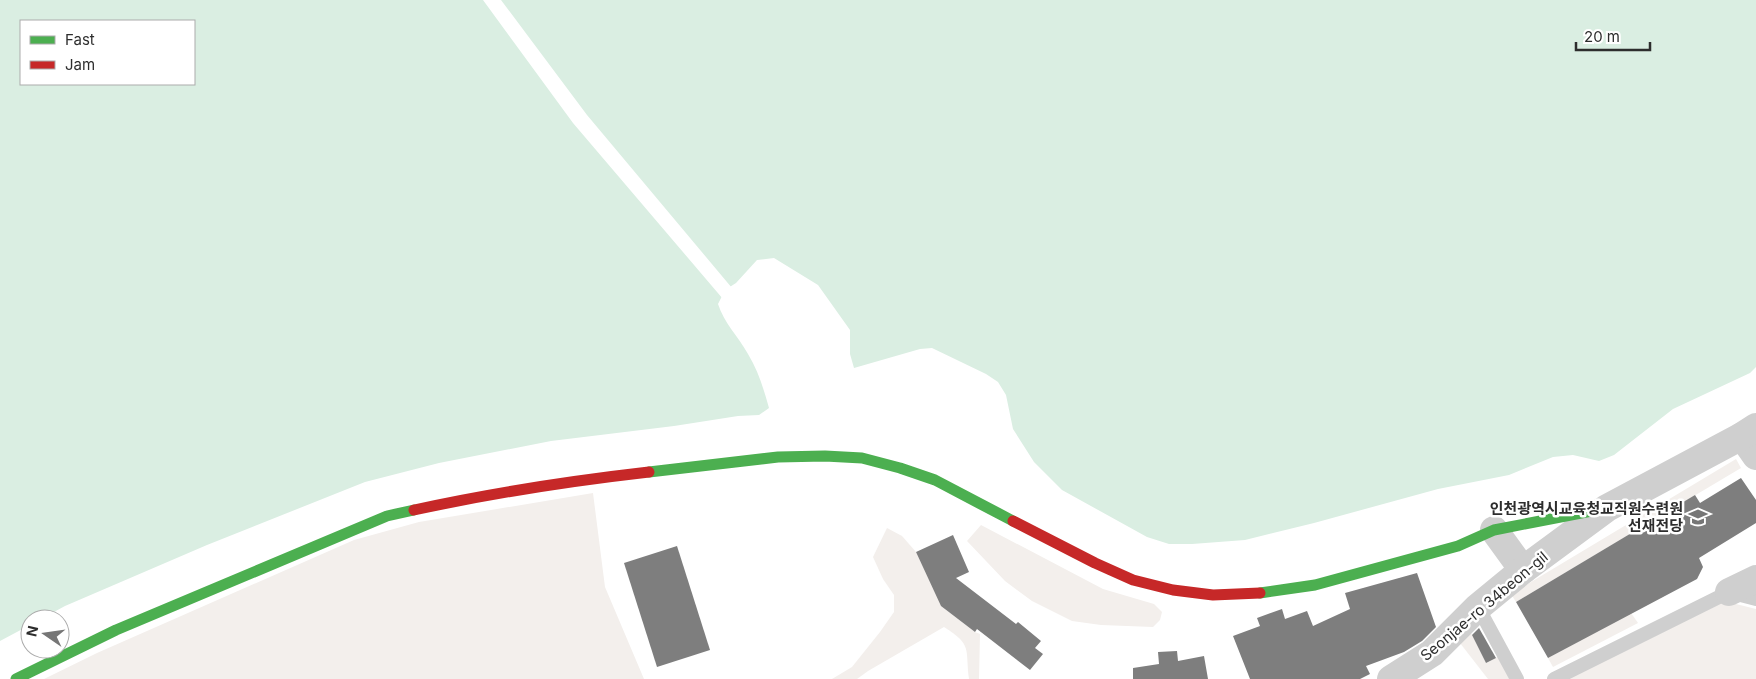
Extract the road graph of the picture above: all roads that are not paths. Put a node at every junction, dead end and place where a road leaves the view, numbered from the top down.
1 (1751, 440) edge
2 (1607, 508) junction
3 (1494, 530) junction
4 (1523, 570) junction
5 (1756, 579) edge
6 (1729, 592) junction
7 (1756, 599) edge
8 (1478, 607) junction
9 (16, 679) edge
10 (1391, 679) edge
11 (1517, 679) edge
12 (1554, 679) edge

1 - 2 street, Seonjae-ro 34beon-gil
2 - 3 street
2 - 4 street, Seonjae-ro 34beon-gil
3 - 4 street
3 - 9 street
4 - 8 street, Seonjae-ro 34beon-gil
5 - 6 street
6 - 7 lane
6 - 12 lane
8 - 10 street, Seonjae-ro 34beon-gil
8 - 11 lane

